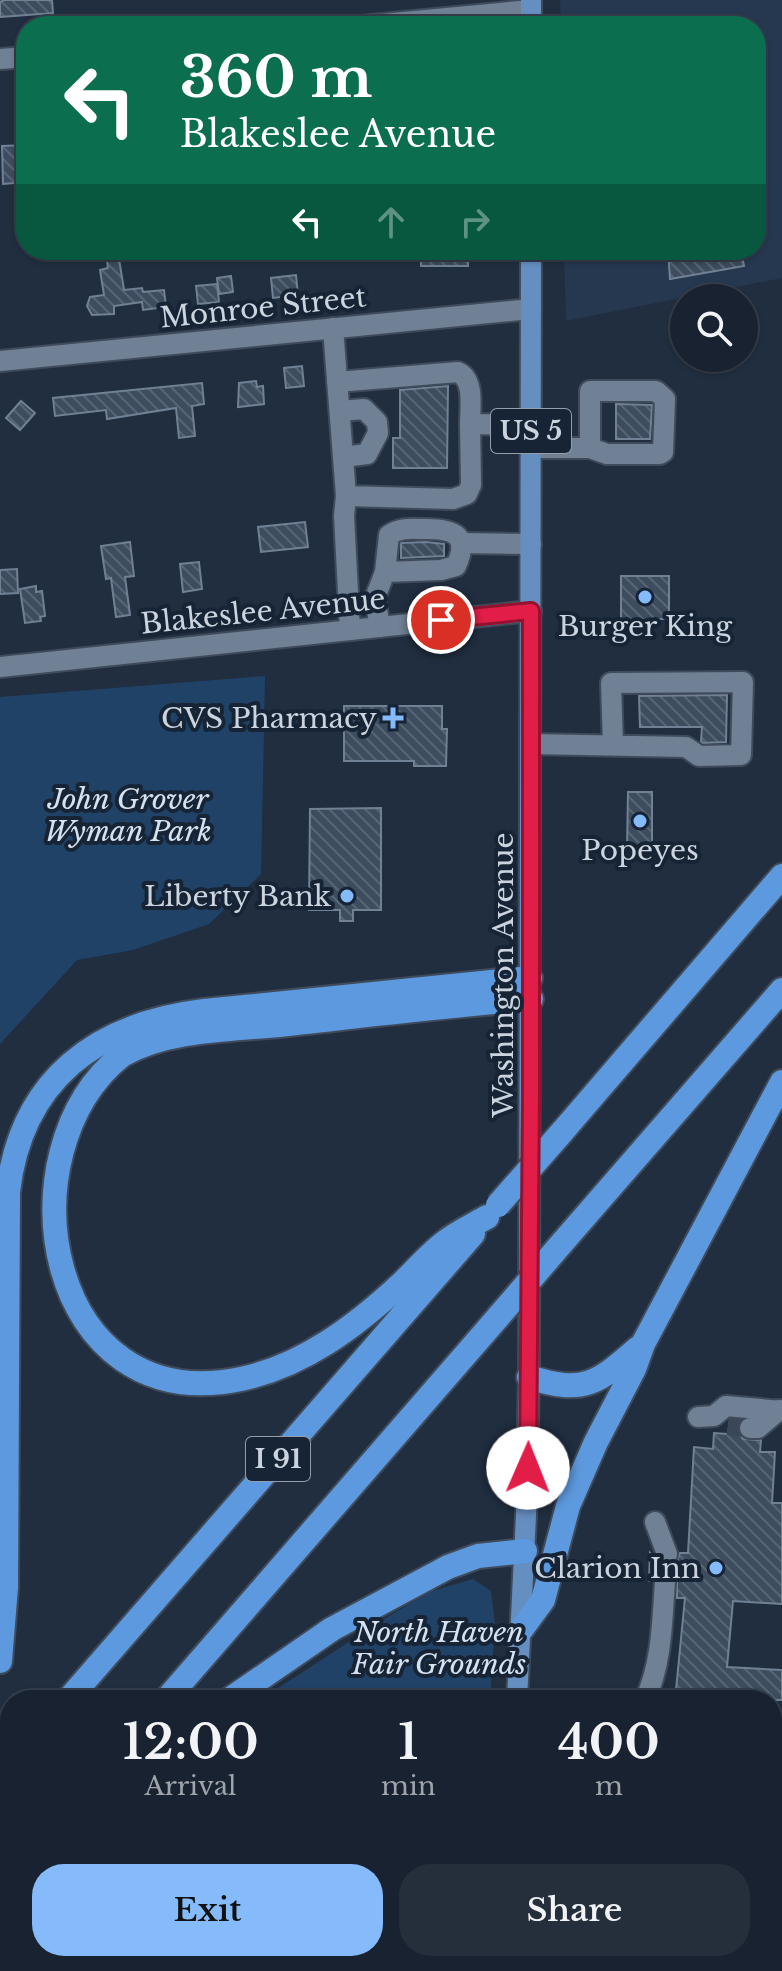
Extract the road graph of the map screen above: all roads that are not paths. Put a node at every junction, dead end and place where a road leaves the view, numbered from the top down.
1 (531, 12) edge
2 (482, 16) edge
3 (531, 260) edge
4 (531, 309) junction
5 (333, 328) junction
6 (0, 361) edge
7 (337, 382) junction
8 (340, 411) junction
9 (470, 424) junction
10 (531, 425) junction
11 (531, 448) junction
12 (590, 448) junction
13 (343, 457) junction
14 (346, 496) junction
15 (461, 543) junction
16 (531, 544) junction
17 (385, 572) junction
18 (531, 611) junction
19 (380, 627) junction
20 (350, 630) junction
21 (0, 667) edge
22 (531, 744) junction
23 (613, 745) junction
24 (782, 876) edge
25 (530, 988) junction
26 (782, 990) edge
27 (782, 1082) edge
28 (493, 1211) junction
29 (31, 1234) dead end
30 (37, 1260) dead end
31 (643, 1344) junction
32 (529, 1377) junction
33 (780, 1410) edge
34 (713, 1420) dead end
35 (750, 1428) tunnel mouth
36 (655, 1522) dead end
37 (525, 1551) junction
38 (667, 1554) dead end
39 (665, 1582) dead end
40 (521, 1630) junction
41 (0, 1661) edge
42 (77, 1690) edge
43 (175, 1690) edge
44 (244, 1690) edge
45 (518, 1690) edge
46 (650, 1690) edge

1 - 2 street
3 - 4 main road, Washington Avenue / US 5
4 - 5 street, Monroe Street
4 - 10 main road, Washington Avenue / US 5
5 - 6 street, Monroe Street
5 - 7 street
7 - 8 street
7 - 9 street
8 - 13 street
8 - 13 street
9 - 10 street
9 - 14 street
10 - 11 main road, Washington Avenue / US 5
11 - 12 street
11 - 16 main road, Washington Avenue / US 5
12 - 12 street
13 - 14 street
14 - 20 street
15 - 16 street
15 - 17 street
15 - 17 street
16 - 18 main road, Washington Avenue / US 5
17 - 19 street
18 - 19 street, Blakeslee Avenue
18 - 22 main road, Washington Avenue / US 5
19 - 20 street, Blakeslee Avenue
20 - 21 street, Blakeslee Avenue
22 - 23 street
22 - 25 main road, Washington Avenue / US 5
23 - 23 street
24 - 28 highway, I 91, bridge
25 - 29 highway
25 - 32 main road, Washington Avenue / US 5
25 - 41 highway
26 - 43 highway, I 91, bridge
27 - 31 highway
28 - 30 highway
28 - 42 highway, I 91
31 - 32 highway
31 - 40 highway
32 - 37 main road, Washington Avenue / US 5
33 - 34 street
33 - 35 street
36 - 38 street
37 - 40 main road, Washington Avenue / US 5
37 - 44 highway
39 - 46 street
40 - 45 main road, Washington Avenue / US 5

